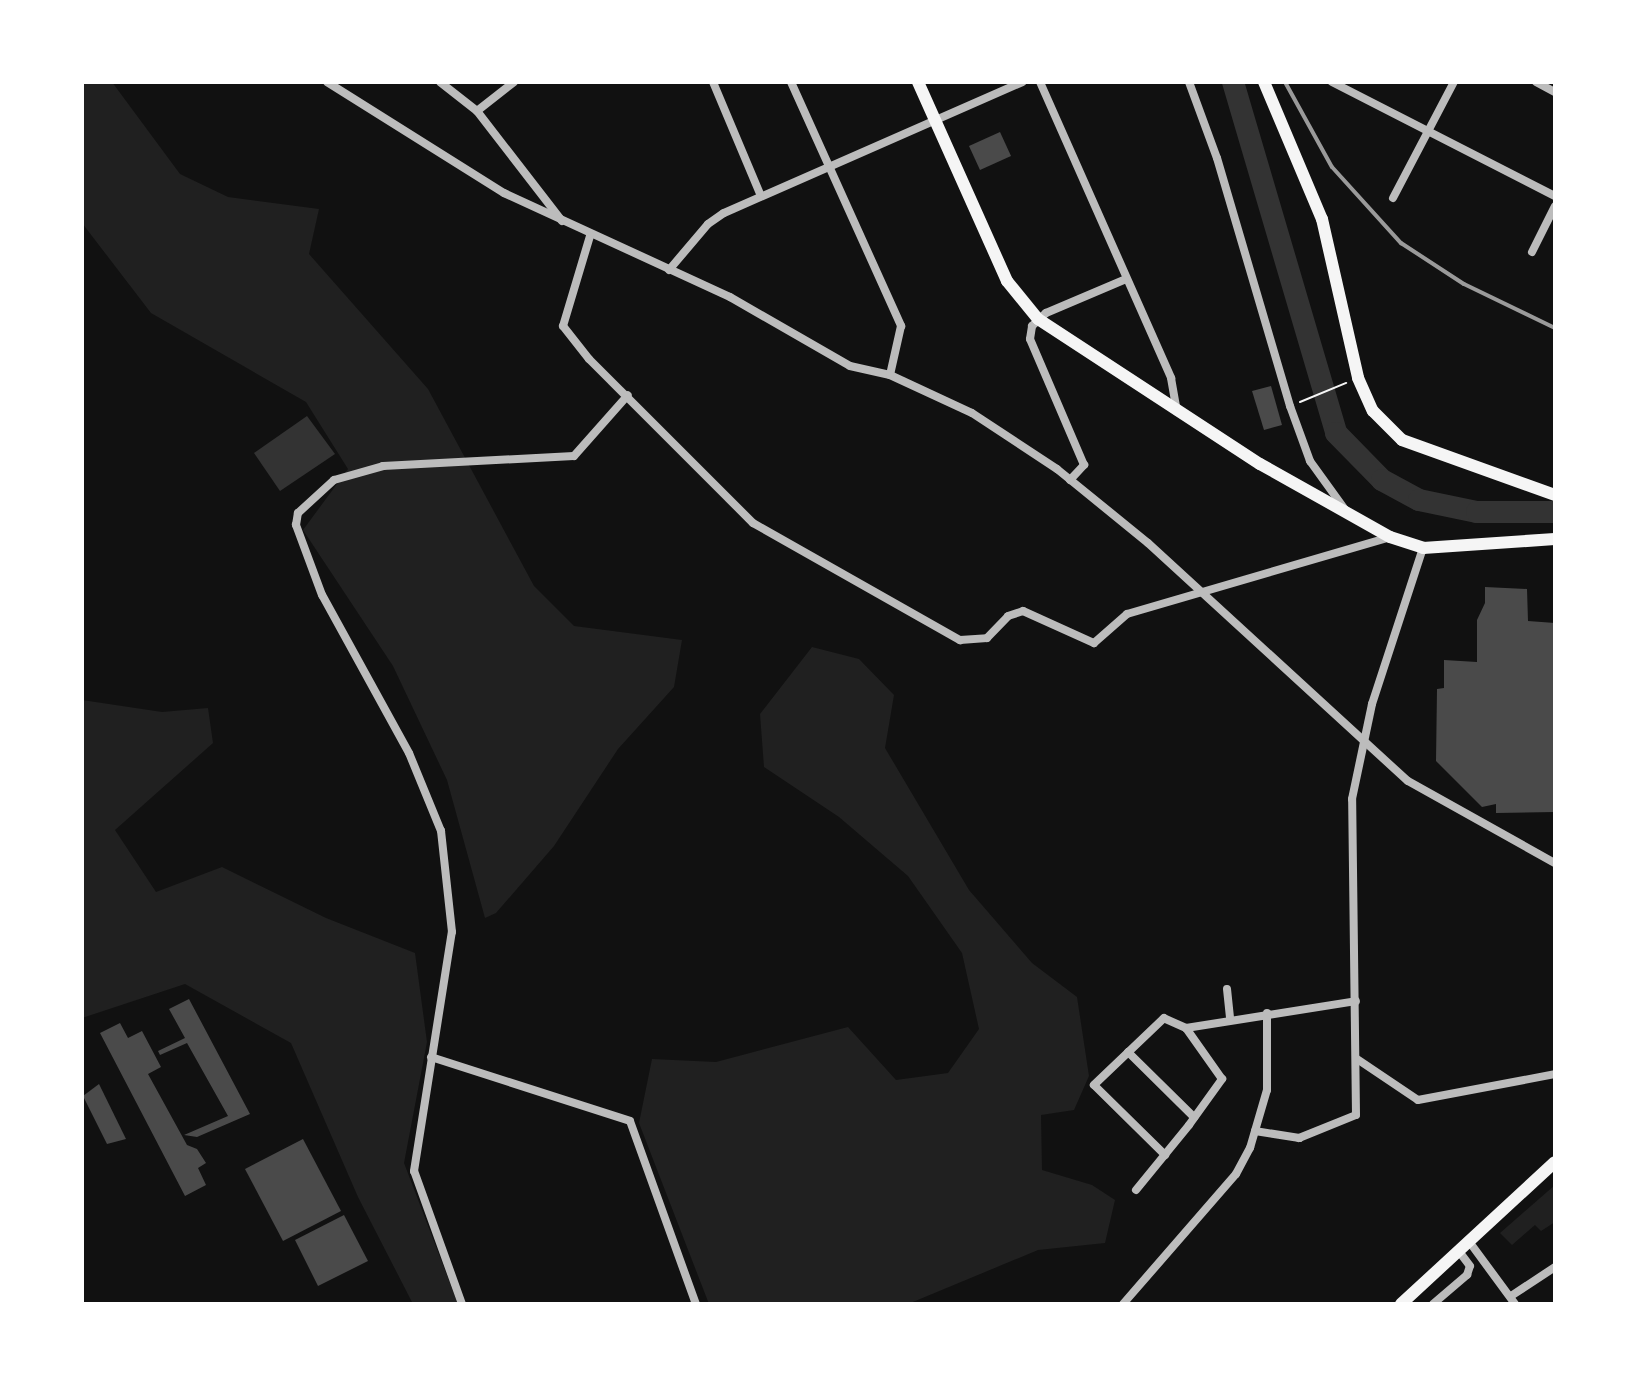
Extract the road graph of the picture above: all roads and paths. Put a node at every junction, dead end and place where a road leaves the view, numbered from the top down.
1 (327, 82) edge
2 (440, 82) edge
3 (514, 82) edge
4 (713, 82) edge
5 (791, 82) edge
6 (918, 82) edge
7 (1023, 82) edge
8 (1040, 82) edge
9 (1189, 82) edge
10 (1264, 82) edge
11 (1332, 82) edge
12 (1454, 82) edge
13 (1536, 82) edge
14 (1555, 92) edge
15 (477, 111) junction
16 (935, 123) junction
17 (1427, 132) junction
18 (829, 168) junction
19 (761, 196) junction
20 (1555, 196) edge
21 (1393, 198) dead end
22 (1555, 206) edge
23 (565, 225) junction
24 (590, 236) junction
25 (1532, 252) dead end
26 (669, 270) junction
27 (1126, 279) junction
28 (1038, 319) junction
29 (890, 375) junction
30 (1347, 383) dead end
31 (628, 395) junction
32 (1296, 403) dead end
33 (1177, 412) junction
34 (1070, 480) junction
35 (1555, 495) edge
36 (1349, 515) junction
37 (1390, 537) junction
38 (1555, 539) edge
39 (1423, 548) junction
40 (1205, 593) junction
41 (1364, 738) junction
42 (1555, 863) edge
43 (1227, 989) dead end
44 (1356, 1001) junction
45 (1267, 1013) junction
46 (1230, 1019) junction
47 (1186, 1028) junction
48 (1128, 1052) junction
49 (431, 1057) junction
50 (1357, 1059) junction
51 (1555, 1074) edge
52 (1194, 1117) junction
53 (1255, 1131) junction
54 (1165, 1155) junction
55 (1555, 1162) edge
56 (1136, 1190) dead end
57 (1468, 1240) junction
58 (1458, 1250) junction
59 (1555, 1267) edge
60 (1513, 1300) edge
61 (462, 1304) edge
62 (696, 1304) edge
63 (1123, 1304) edge
64 (1401, 1304) edge
65 (1433, 1304) edge

1 - 23 street
2 - 15 street
3 - 15 street
4 - 19 street
5 - 18 street
6 - 16 main road
7 - 16 street
8 - 27 street
9 - 36 street
10 - 35 main road
11 - 17 street
12 - 17 street
13 - 14 street
15 - 23 street
16 - 18 street
16 - 28 main road
17 - 20 street
17 - 21 street
18 - 19 street
18 - 29 street
19 - 26 street
22 - 25 street
23 - 24 street
24 - 26 street
24 - 31 street
26 - 29 street
27 - 28 street
27 - 33 street
28 - 33 main road
28 - 34 street
29 - 34 street
30 - 32 path
31 - 40 street
31 - 49 street
33 - 36 main road
34 - 40 street
36 - 37 main road
37 - 39 main road
37 - 40 street
38 - 39 main road
39 - 41 street
40 - 41 street
41 - 42 street
41 - 44 street
43 - 46 street
44 - 45 street
44 - 50 street
45 - 46 street
45 - 53 street
46 - 47 street
47 - 48 street
47 - 52 street
48 - 52 street
48 - 54 street
49 - 61 street
49 - 62 street
50 - 51 street
50 - 53 street
52 - 54 street
53 - 63 street
54 - 56 street
55 - 57 main road
57 - 58 main road
57 - 60 street
58 - 64 main road
58 - 65 street
59 - 60 street

